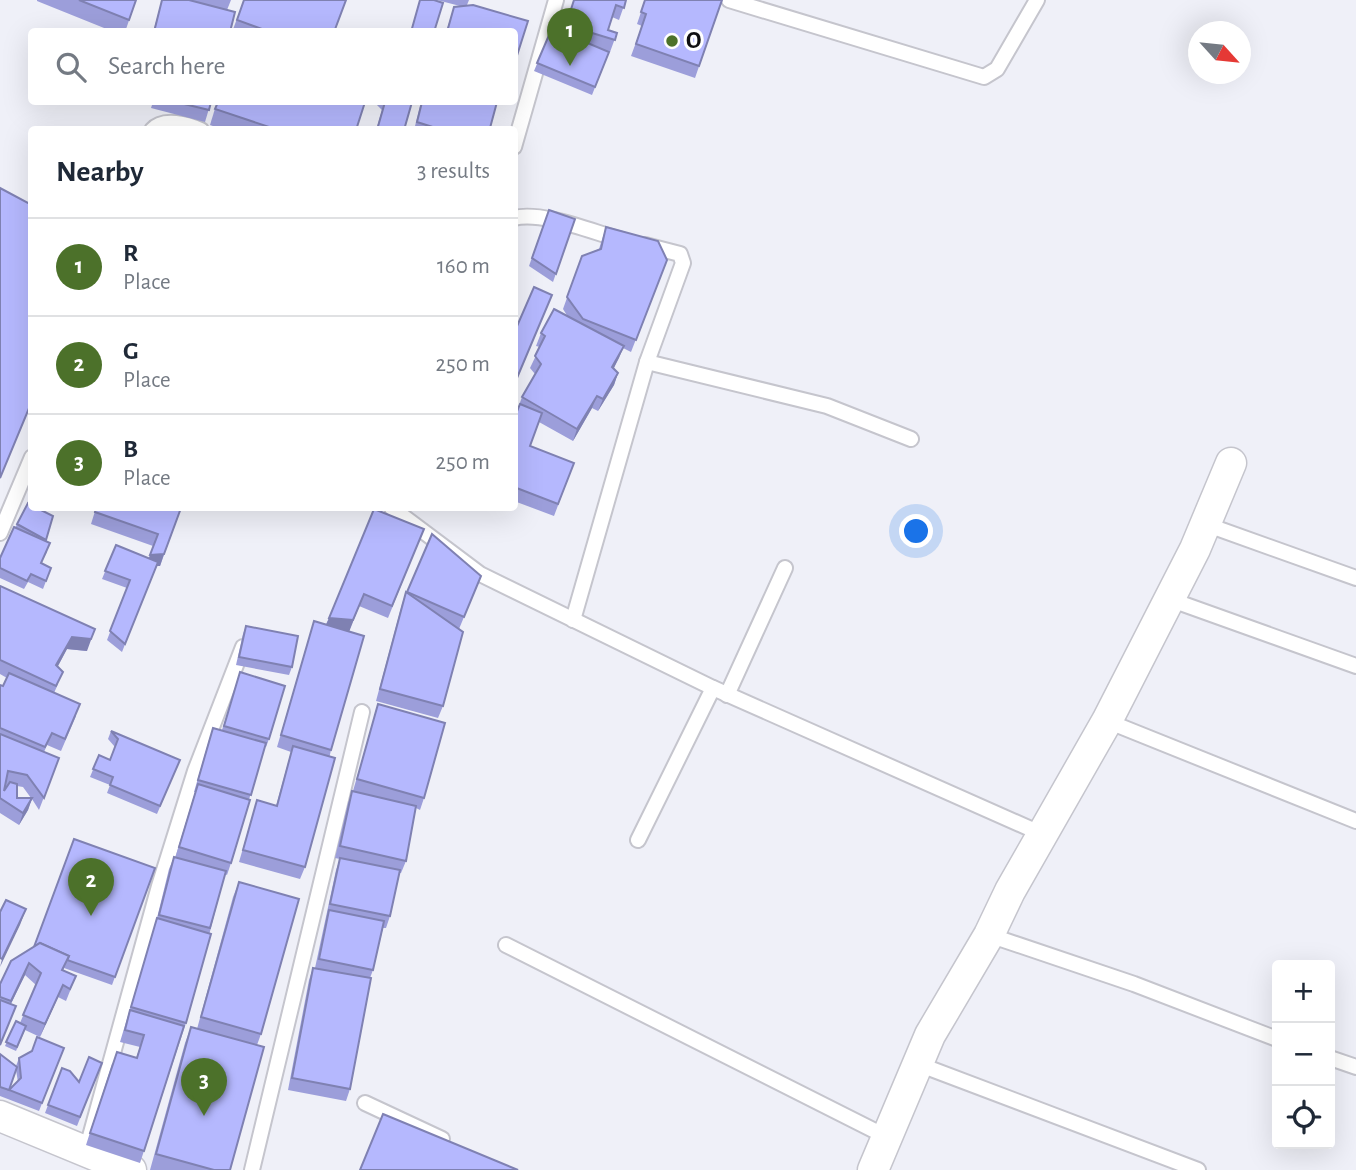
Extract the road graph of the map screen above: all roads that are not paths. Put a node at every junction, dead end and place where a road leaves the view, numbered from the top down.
1 (556, 0) edge
2 (729, 0) edge
3 (1037, 0) edge
4 (155, 126) edge
5 (186, 126) edge
6 (518, 133) edge
7 (518, 217) edge
8 (647, 362) junction
9 (911, 439) dead end
10 (1231, 463) dead end
11 (28, 466) edge
12 (396, 511) edge
13 (1205, 524) junction
14 (0, 533) edge
15 (785, 568) dead end
16 (1356, 578) edge
17 (1169, 599) junction
18 (573, 620) junction
19 (245, 643) edge
20 (1356, 666) edge
21 (720, 692) junction
22 (362, 712) dead end
23 (1107, 721) junction
24 (1356, 821) edge
25 (1042, 834) junction
26 (638, 840) dead end
27 (989, 935) junction
28 (506, 945) dead end
29 (1272, 1037) edge
30 (1335, 1060) edge
31 (918, 1064) junction
32 (1356, 1067) edge
33 (365, 1103) dead end
34 (0, 1116) edge
35 (887, 1137) junction
36 (451, 1144) edge
37 (86, 1151) junction
38 (131, 1170) edge
39 (252, 1170) edge
40 (873, 1170) edge
41 (1198, 1170) edge

1 - 6 lane
2 - 3 lane
4 - 5 lane
7 - 8 lane
8 - 9 lane
8 - 18 lane
10 - 13 street
11 - 14 lane
12 - 18 lane
13 - 16 lane
13 - 17 street
15 - 21 lane
17 - 20 lane
17 - 23 street
18 - 21 lane
19 - 37 lane
21 - 25 lane
21 - 26 lane
22 - 39 lane
23 - 24 lane
23 - 25 street
25 - 27 street
27 - 29 lane
27 - 31 street
28 - 35 lane
30 - 32 lane
31 - 35 street
31 - 41 lane
33 - 36 lane
34 - 37 street
35 - 40 street
37 - 38 street

